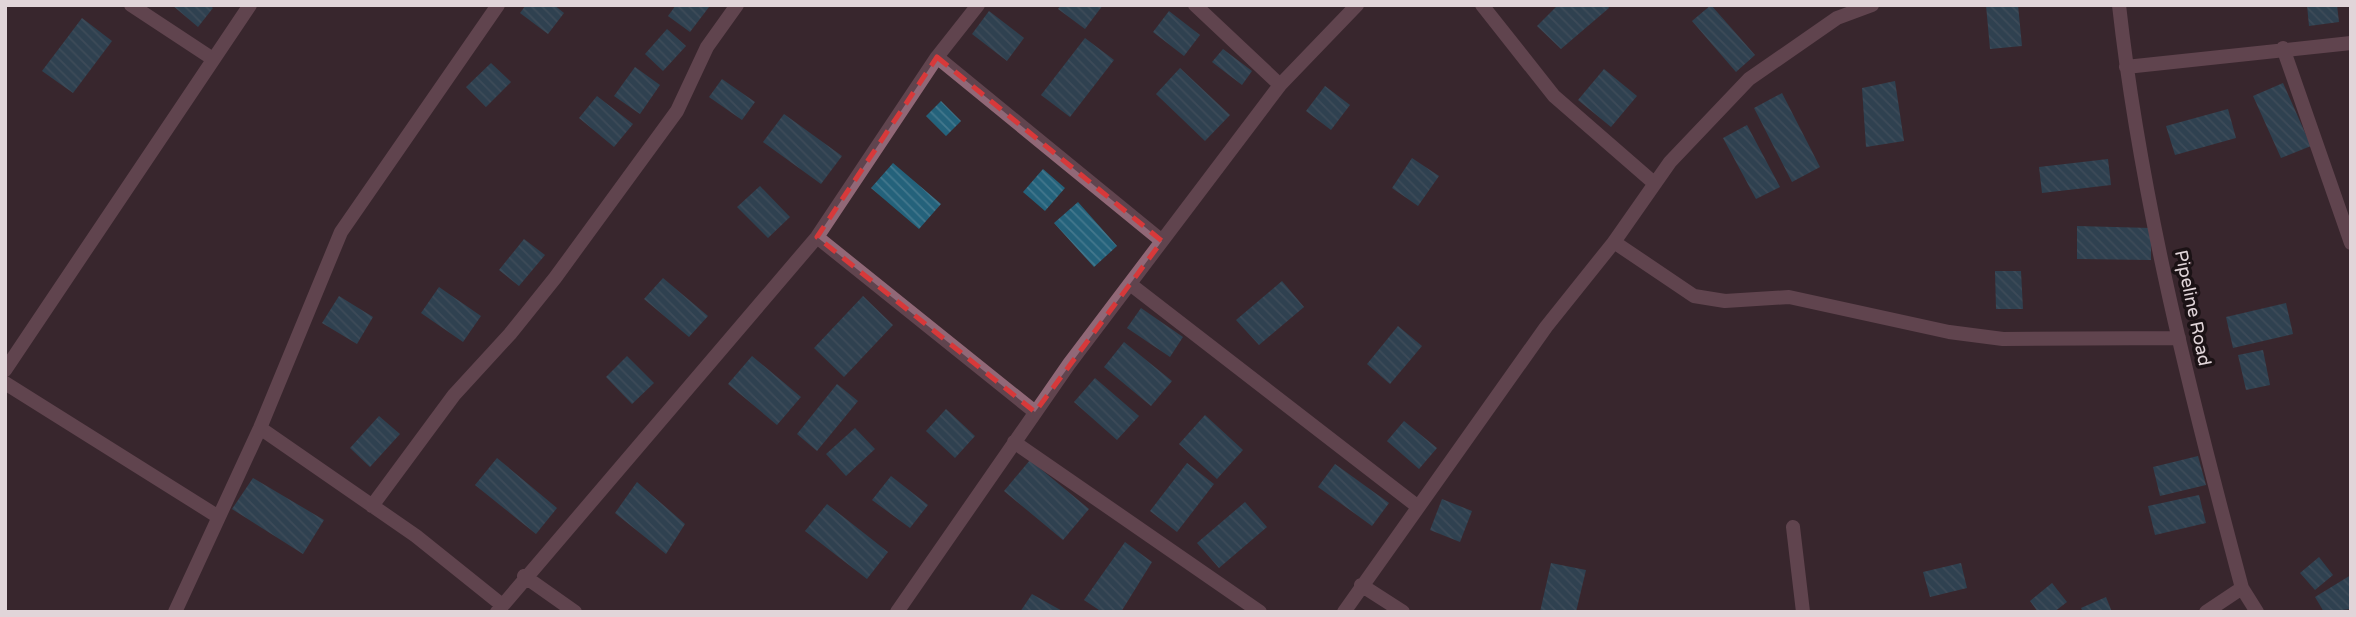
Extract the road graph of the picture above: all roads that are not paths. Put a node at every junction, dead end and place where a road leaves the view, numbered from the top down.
1 (131, 5) edge
2 (250, 5) edge
3 (498, 5) edge
4 (737, 5) edge
5 (978, 5) edge
6 (1195, 5) edge
7 (1357, 5) edge
8 (1482, 5) edge
9 (1872, 5) edge
10 (2119, 5) edge
11 (2351, 43) edge
12 (2283, 48) junction
13 (937, 57) junction
14 (213, 58) junction
15 (2126, 67) junction
16 (1280, 85) junction
17 (1654, 183) junction
18 (817, 237) junction
19 (1162, 241) junction
20 (1614, 242) junction
21 (2351, 243) edge
22 (1130, 284) junction
23 (2179, 338) junction
24 (5, 370) edge
25 (5, 383) edge
26 (1035, 412) junction
27 (260, 428) junction
28 (1014, 442) junction
29 (372, 506) junction
30 (1417, 506) junction
31 (217, 516) junction
32 (1793, 527) dead end
33 (524, 576) junction
34 (1361, 585) junction
35 (2242, 588) junction
36 (499, 608) edge
37 (175, 612) edge
38 (575, 612) edge
39 (897, 612) edge
40 (1260, 612) edge
41 (1344, 612) edge
42 (1403, 612) edge
43 (1803, 612) edge
44 (2206, 612) edge
45 (2257, 612) edge

1 - 14 street
2 - 14 street
3 - 27 street
4 - 29 street
5 - 13 street
6 - 16 street
7 - 16 street
8 - 17 street
9 - 17 street
10 - 15 street, Pipeline Road
11 - 12 street
12 - 15 street
12 - 21 street
13 - 18 street
13 - 19 street
14 - 24 street
15 - 23 street, Pipeline Road
16 - 19 street
17 - 20 street
18 - 26 street
18 - 33 street
19 - 22 street
20 - 23 street
20 - 30 street
22 - 26 street
22 - 30 street
23 - 35 street, Pipeline Road
25 - 31 street
26 - 28 street
27 - 29 street
27 - 31 street
28 - 39 street
28 - 40 street
29 - 36 street
30 - 34 street
31 - 37 street
32 - 43 street
33 - 36 street
33 - 38 street
34 - 41 street
34 - 42 street
35 - 44 street
35 - 45 street, Pipeline Road

